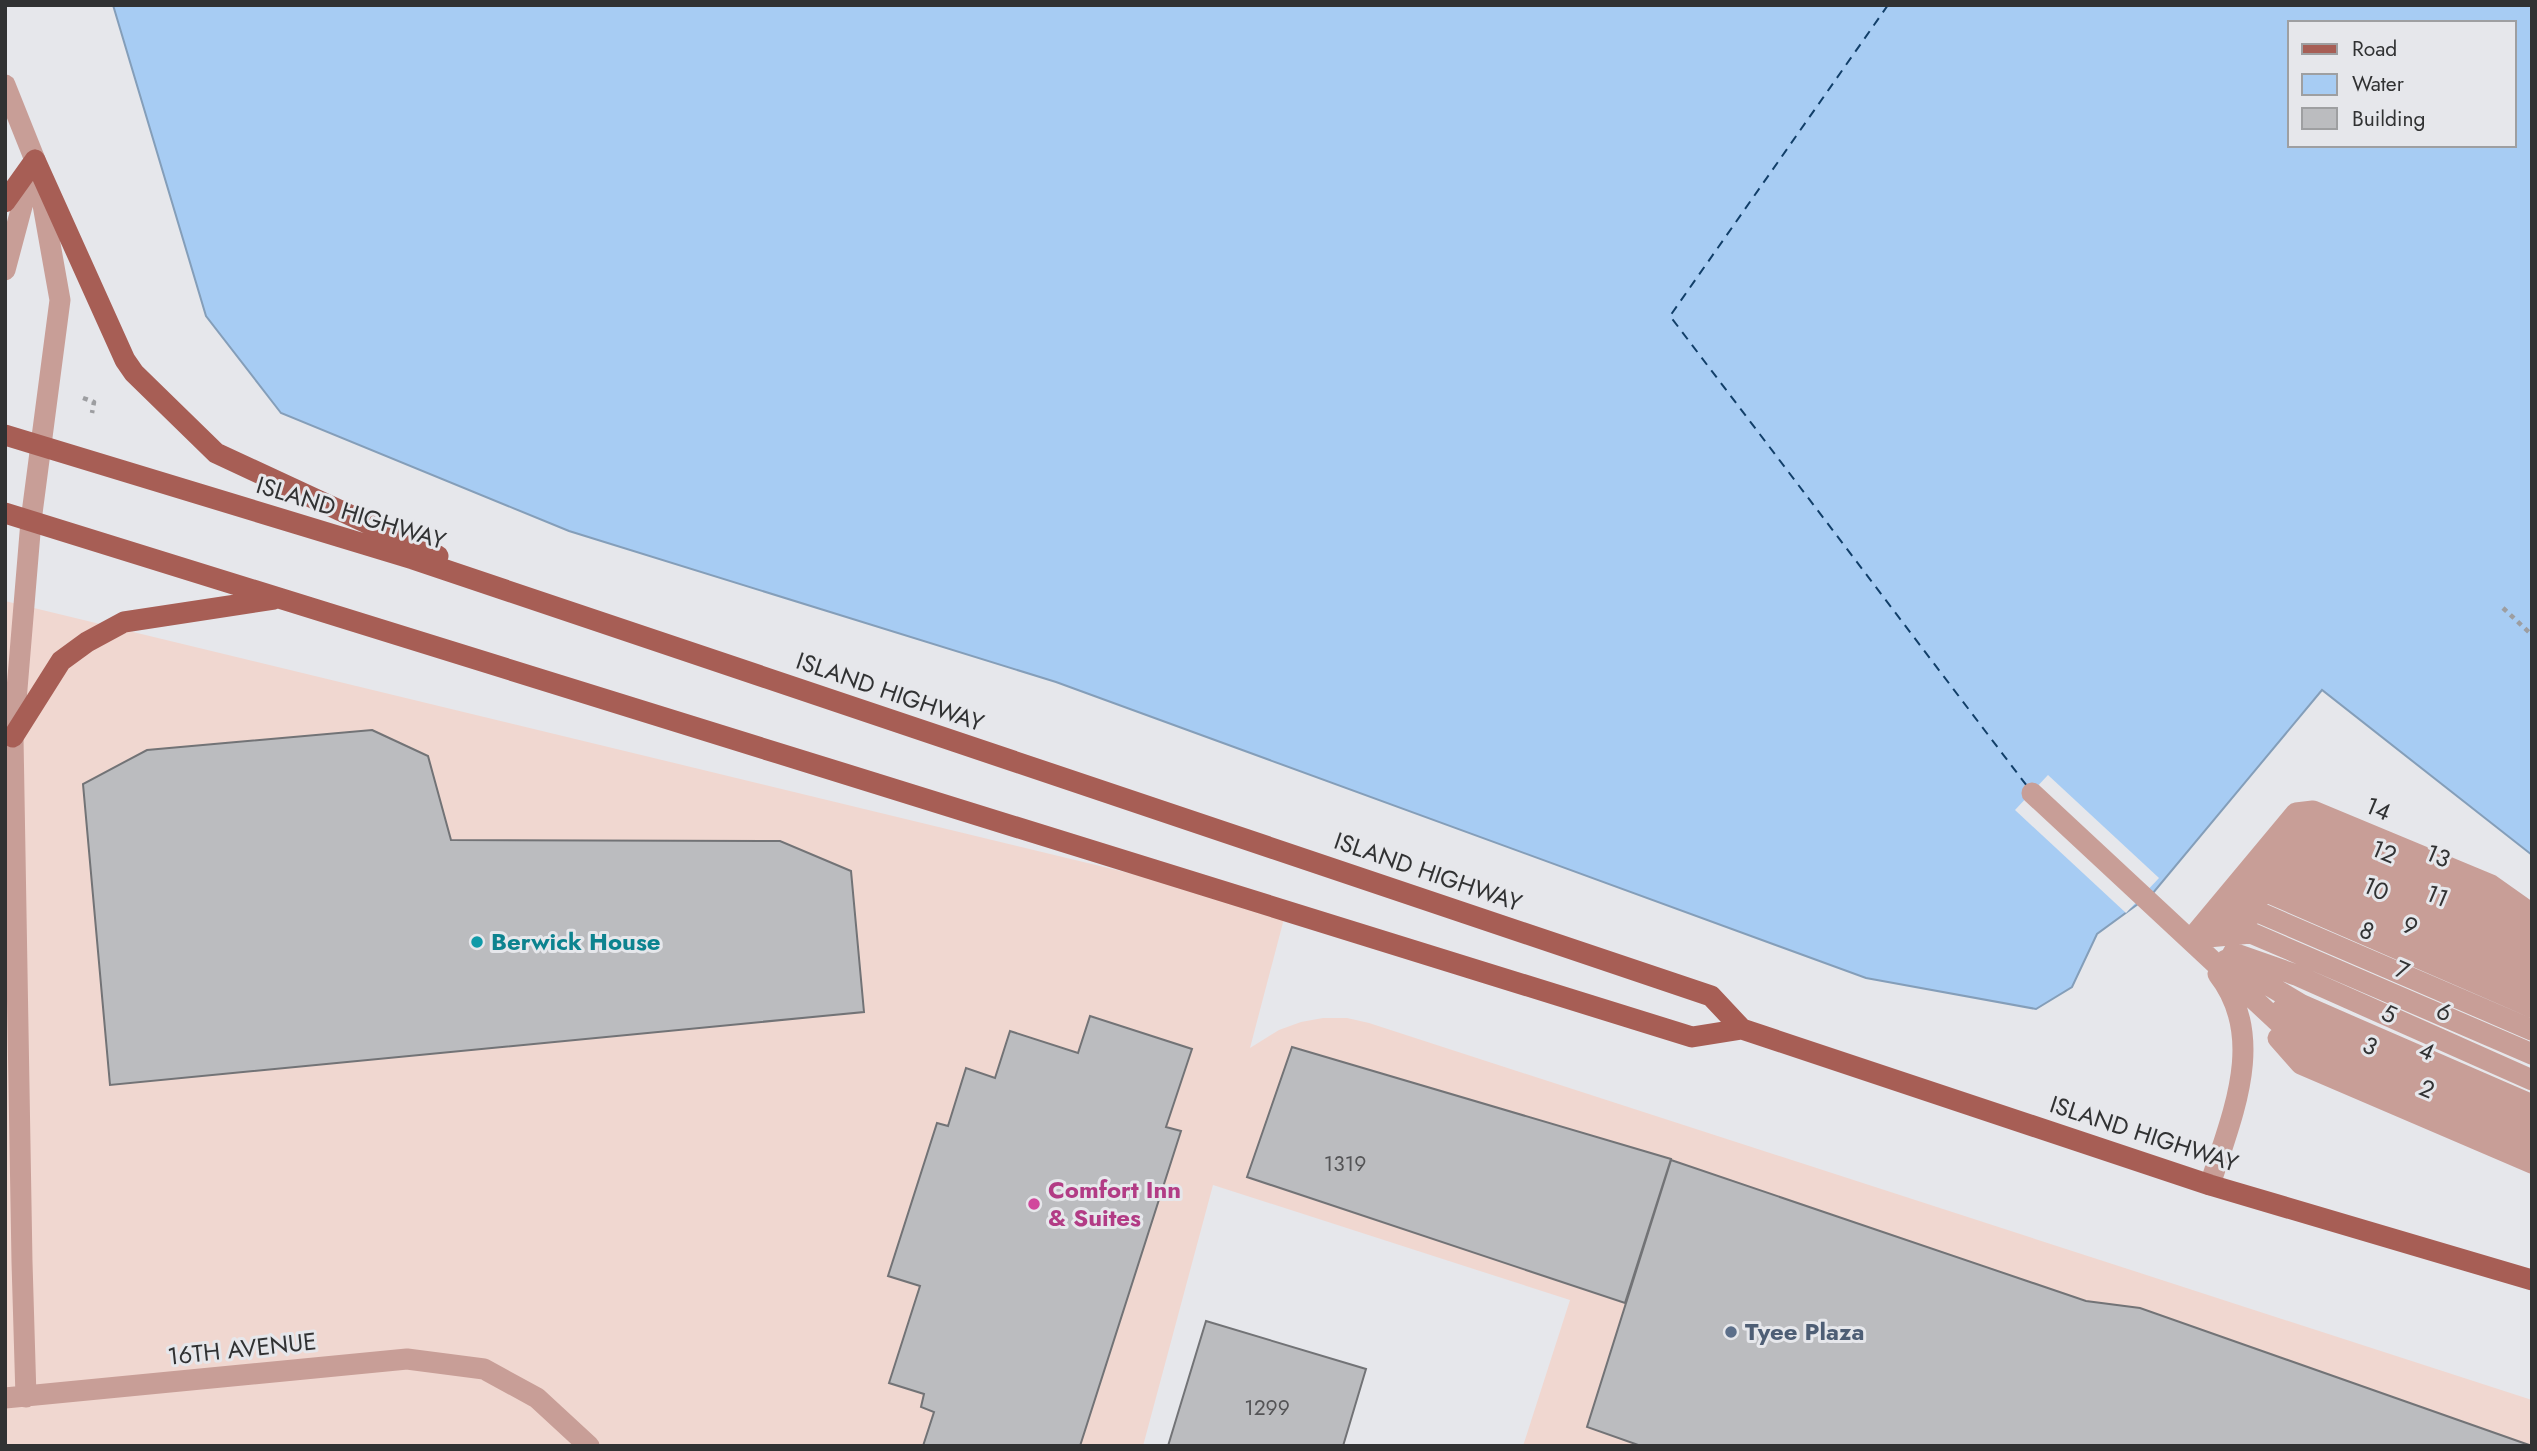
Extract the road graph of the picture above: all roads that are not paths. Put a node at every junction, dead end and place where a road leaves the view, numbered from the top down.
1 (5, 85) edge
2 (34, 160) junction
3 (5, 202) edge
4 (5, 270) edge
5 (5, 435) edge
6 (43, 446) junction
7 (5, 513) edge
8 (31, 522) junction
9 (279, 598) junction
10 (529, 598) junction
11 (13, 737) junction
12 (2032, 793) dead end
13 (2285, 859) junction
14 (2532, 914) edge
15 (2532, 924) edge
16 (2191, 939) junction
17 (2532, 944) edge
18 (2532, 966) edge
19 (2532, 986) edge
20 (2532, 1007) edge
21 (1742, 1029) junction
22 (2532, 1030) edge
23 (2302, 1034) junction
24 (2532, 1054) edge
25 (2532, 1080) edge
26 (2532, 1105) edge
27 (2532, 1126) edge
28 (2532, 1145) edge
29 (2532, 1163) edge
30 (2210, 1185) junction
31 (2532, 1280) edge
32 (16, 1397) edge
33 (589, 1446) edge

1 - 2 street
2 - 3 main road
2 - 4 street
2 - 6 street
2 - 10 main road
5 - 6 main road, ISLAND HIGHWAY
6 - 8 street
6 - 10 main road, ISLAND HIGHWAY
7 - 8 main road, ISLAND HIGHWAY
8 - 9 main road, ISLAND HIGHWAY
8 - 11 street
9 - 11 main road
9 - 21 main road, ISLAND HIGHWAY
10 - 21 main road, ISLAND HIGHWAY
11 - 32 street
12 - 16 street
13 - 15 street, 13
13 - 16 street
13 - 16 street
13 - 16 street
13 - 17 street, 12
13 - 18 street, 11
13 - 19 street, 10
13 - 20 street, 9
14 - 16 street, 14
16 - 22 street, 8
16 - 23 street
16 - 23 street
16 - 24 street, 7
16 - 25 street, 6
16 - 30 street
21 - 30 main road, ISLAND HIGHWAY
23 - 26 street, 5
23 - 27 street, 4
23 - 28 street, 3
23 - 29 street, 2
30 - 31 main road, ISLAND HIGHWAY
32 - 33 street, 16TH AVENUE

